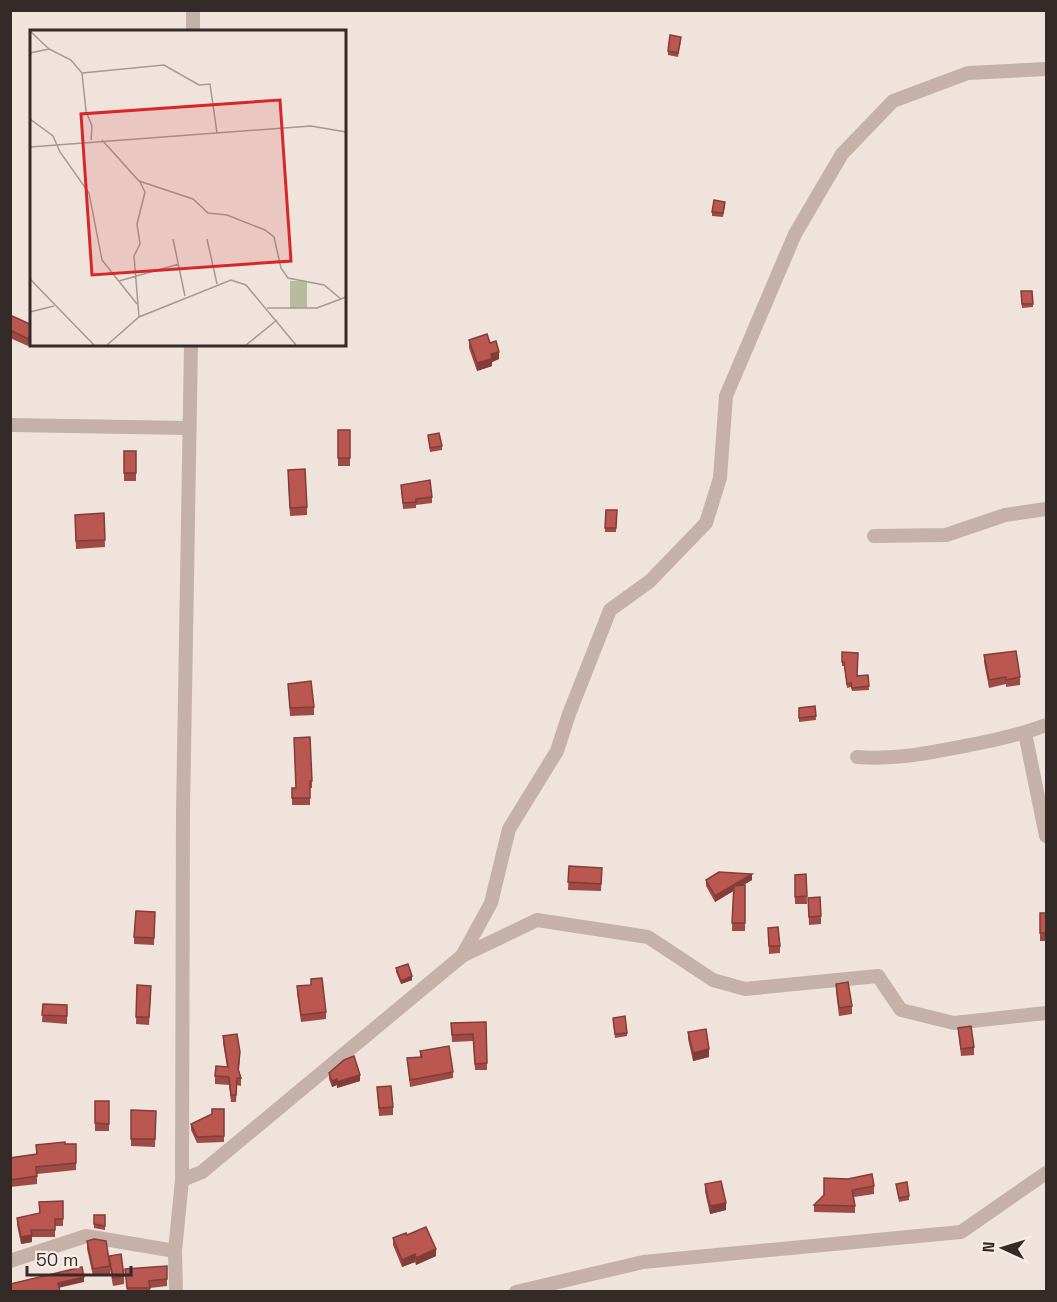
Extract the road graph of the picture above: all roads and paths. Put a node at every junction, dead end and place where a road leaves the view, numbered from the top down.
1 (192, 10) edge
2 (193, 30) edge
3 (1047, 69) edge
4 (190, 346) edge
5 (10, 426) edge
6 (189, 428) junction
7 (1047, 509) edge
8 (874, 536) dead end
9 (1047, 725) edge
10 (1025, 733) junction
11 (857, 757) dead end
12 (1047, 836) edge
13 (462, 956) junction
14 (1047, 1013) edge
15 (1047, 1173) edge
16 (182, 1180) junction
17 (174, 1251) junction
18 (10, 1261) edge
19 (176, 1292) edge
20 (516, 1292) edge

1 - 2 street
3 - 13 street
4 - 6 street
5 - 6 street
6 - 16 street
7 - 8 street
9 - 10 street
10 - 11 street
10 - 12 street
13 - 14 street
13 - 16 street
15 - 20 street
16 - 17 street
17 - 18 street
17 - 19 street

